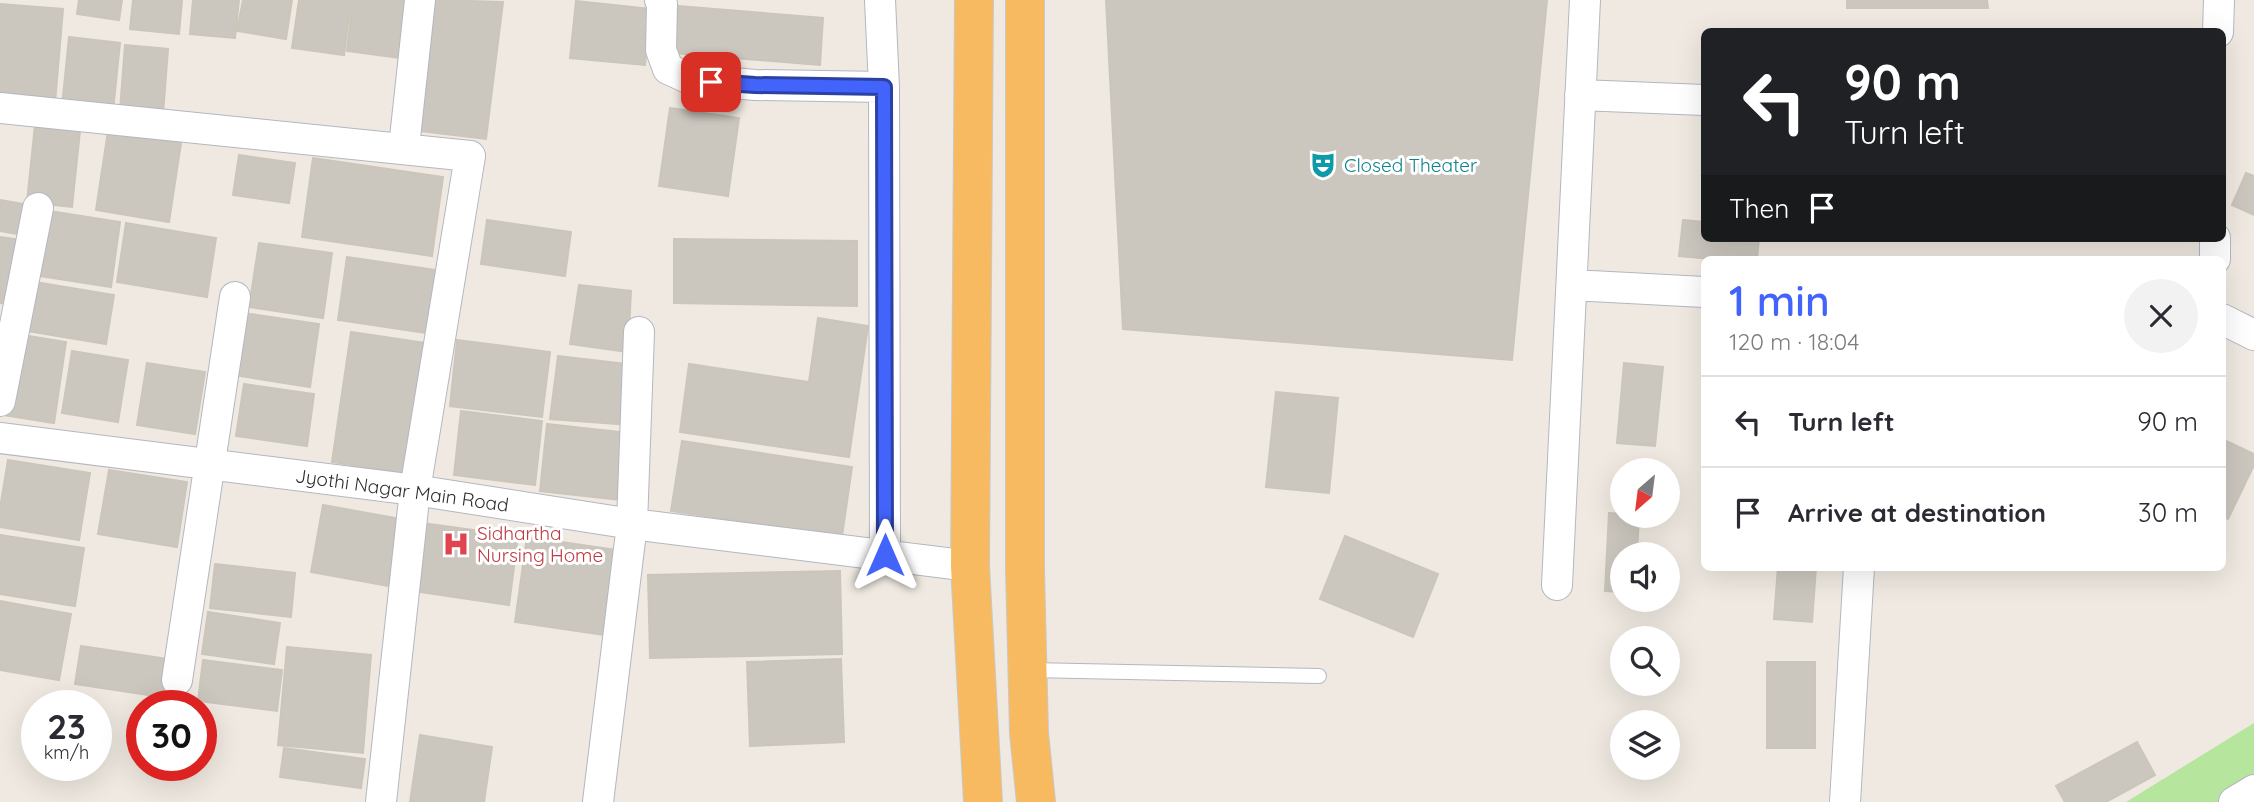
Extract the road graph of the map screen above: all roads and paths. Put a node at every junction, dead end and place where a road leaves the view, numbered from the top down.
1 (420, 0) edge
2 (660, 0) edge
3 (880, 0) edge
4 (974, 0) edge
5 (1026, 0) edge
6 (1585, 0) edge
7 (2219, 0) edge
8 (2218, 28) edge
9 (884, 87) junction
10 (1580, 95) junction
11 (1701, 100) edge
12 (0, 108) edge
13 (404, 147) junction
14 (38, 208) dead end
15 (1572, 285) junction
16 (1701, 292) edge
17 (235, 297) dead end
18 (2226, 321) edge
19 (639, 332) dead end
20 (2254, 335) edge
21 (0, 401) edge
22 (0, 438) edge
23 (210, 465) junction
24 (415, 490) junction
25 (632, 524) junction
26 (885, 555) junction
27 (970, 566) junction
28 (1859, 571) edge
29 (1557, 584) dead end
30 (1027, 670) junction
31 (1319, 676) dead end
32 (177, 680) dead end
33 (2254, 790) edge
34 (381, 802) edge
35 (598, 802) edge
36 (983, 802) edge
37 (1036, 802) edge
38 (1845, 802) edge
39 (2234, 802) edge

1 - 13 street
2 - 9 street
3 - 9 street
4 - 27 highway
5 - 30 highway
6 - 10 street
7 - 8 street
9 - 26 street
10 - 11 street
10 - 15 street
12 - 13 street
13 - 24 street
14 - 21 street
15 - 16 street
15 - 29 street
17 - 23 street
18 - 20 street
19 - 25 street
22 - 23 street, Jyothi Nagar Main Road
23 - 24 street, Jyothi Nagar Main Road
23 - 32 street
24 - 25 street, Jyothi Nagar Main Road
24 - 34 street
25 - 26 street, Jyothi Nagar Main Road
25 - 35 street
26 - 27 street, Jyothi Nagar Main Road
27 - 36 highway
28 - 38 street
30 - 31 lane
30 - 37 highway
33 - 39 street

